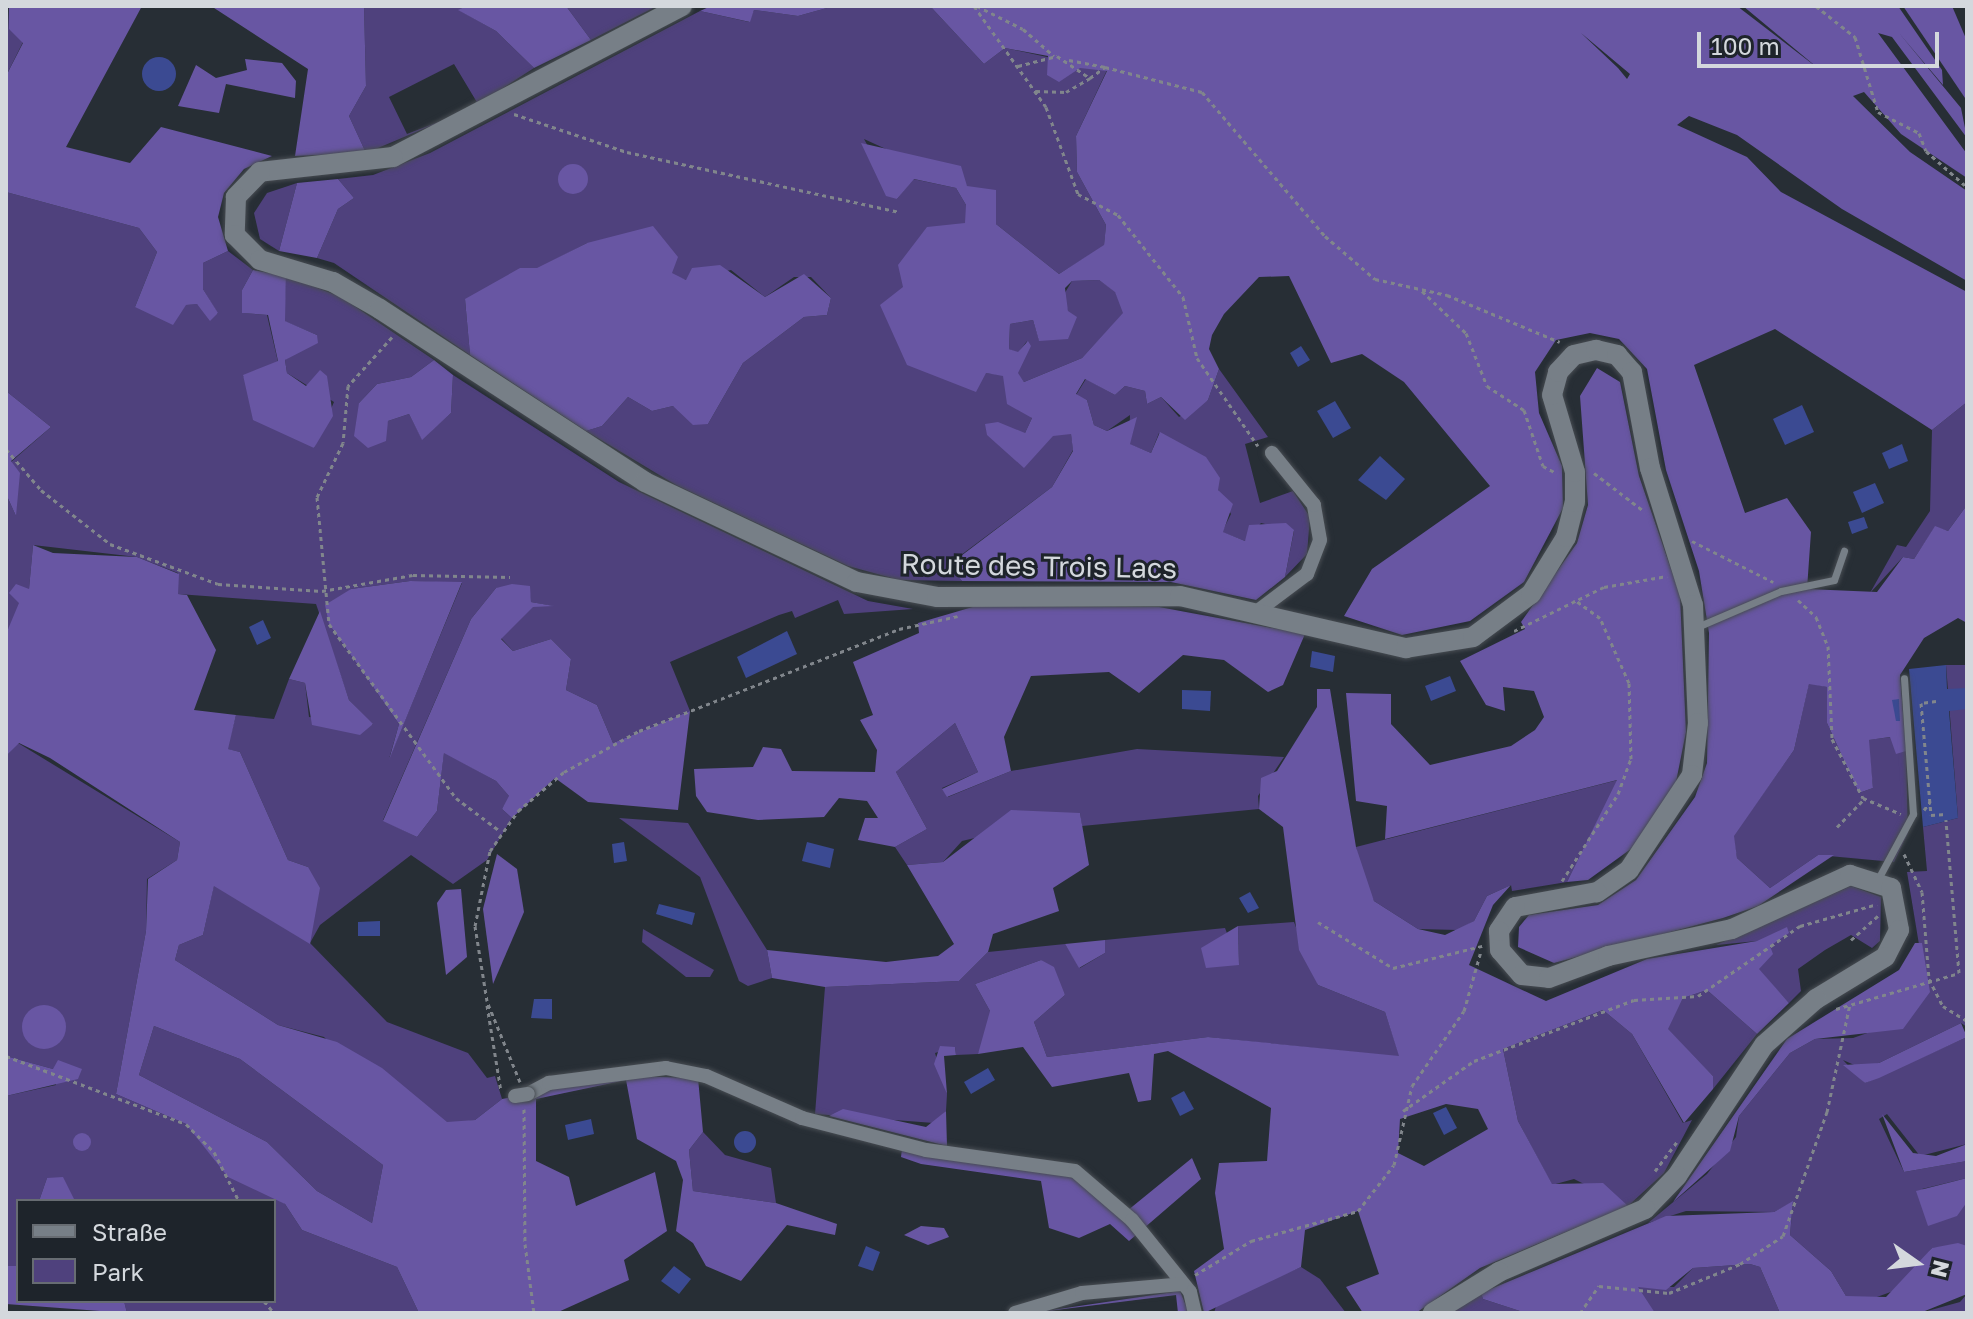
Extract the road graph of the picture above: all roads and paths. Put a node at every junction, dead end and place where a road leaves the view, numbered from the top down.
1 (682, 6) edge
2 (976, 6) edge
3 (1816, 6) edge
4 (1054, 57) junction
5 (1069, 60) junction
6 (1018, 66) junction
7 (1105, 67) junction
8 (1090, 78) junction
9 (1036, 91) junction
10 (496, 107) junction
11 (1967, 187) edge
12 (899, 212) dead end
13 (1422, 291) junction
14 (402, 324) junction
15 (1571, 357) junction
16 (6, 449) edge
17 (1272, 453) joint
18 (1575, 472) junction
19 (1671, 529) junction
20 (1844, 551) dead end
21 (510, 577) dead end
22 (1688, 578) junction
23 (322, 591) junction
24 (1781, 591) junction
25 (983, 597) junction
26 (1574, 599) junction
27 (1255, 613) junction
28 (1695, 628) junction
29 (1511, 632) dead end
30 (1904, 678) dead end
31 (1936, 701) dead end
32 (1864, 799) junction
33 (1913, 814) junction
34 (1946, 814) dead end
35 (1946, 820) dead end
36 (1837, 827) dead end
37 (500, 831) junction
38 (1898, 845) junction
39 (1878, 879) junction
40 (1551, 897) junction
41 (1885, 905) junction
42 (1318, 922) dead end
43 (1851, 940) dead end
44 (1929, 979) junction
45 (487, 1001) junction
46 (1850, 1004) junction
47 (1830, 1011) dead end
48 (1967, 1021) edge
49 (6, 1056) edge
50 (522, 1095) joint
51 (1403, 1111) junction
52 (238, 1199) edge
53 (1182, 1284) junction
54 (534, 1313) edge
55 (1015, 1313) edge
56 (1195, 1313) edge
57 (1433, 1313) edge
58 (1580, 1313) edge

1 - 10 street, Route des Trois Lacs
2 - 4 path
2 - 6 path
3 - 11 path
4 - 5 path
4 - 6 path
5 - 7 path
5 - 8 path
6 - 9 path
7 - 8 path
7 - 13 path
8 - 9 path
9 - 17 path
10 - 12 path
10 - 14 street, Route des Trois Lacs
13 - 15 path
13 - 18 path
14 - 23 path
14 - 25 street, Route des Trois Lacs
15 - 18 street, Route des Trois Lacs
15 - 19 street
16 - 23 path
17 - 27 street
18 - 19 path
18 - 27 street, Route des Trois Lacs
19 - 22 street
19 - 24 path
20 - 24 lane
21 - 23 path
22 - 26 path
22 - 28 street
23 - 37 path
24 - 28 lane
24 - 32 path
25 - 27 street, Route des Trois Lacs
25 - 37 path
26 - 29 path
26 - 40 path
28 - 40 street
30 - 33 lane
31 - 34 path
32 - 33 path
32 - 36 path
33 - 38 lane
35 - 44 path
37 - 45 path
38 - 39 lane
38 - 44 path
39 - 40 street
39 - 41 path
39 - 57 street
41 - 43 path
41 - 51 path
42 - 51 path
44 - 46 path
44 - 48 path
45 - 50 path
45 - 54 path
46 - 47 path
46 - 58 path
49 - 52 path
50 - 53 street
51 - 53 path
53 - 55 street
53 - 56 street

